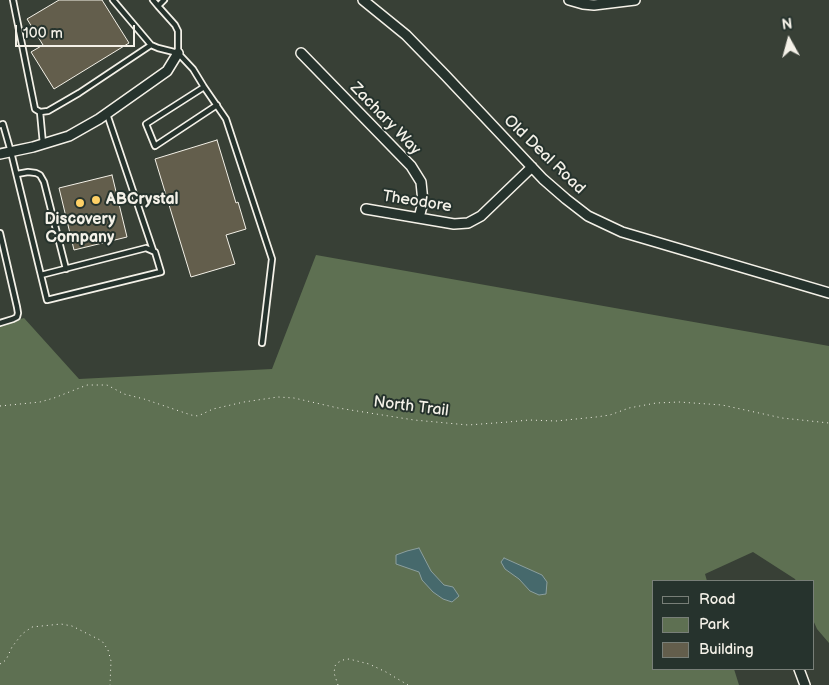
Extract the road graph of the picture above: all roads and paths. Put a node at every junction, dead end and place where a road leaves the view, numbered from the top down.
1 (13, 0) edge
2 (113, 0) edge
3 (153, 0) edge
4 (164, 0) edge
5 (364, 0) edge
6 (569, 0) edge
7 (635, 0) edge
8 (158, 6) junction
9 (151, 45) junction
10 (178, 53) junction
11 (301, 54) dead end
12 (204, 87) junction
13 (217, 106) junction
14 (40, 112) junction
15 (106, 114) junction
16 (0, 125) edge
17 (43, 144) junction
18 (11, 152) junction
19 (0, 154) edge
20 (532, 167) junction
21 (17, 174) junction
22 (366, 209) dead end
23 (419, 218) junction
24 (0, 233) edge
25 (153, 250) junction
26 (66, 269) junction
27 (41, 275) junction
28 (829, 293) edge
29 (0, 323) edge
30 (262, 343) dead end
31 (0, 406) edge
32 (829, 422) edge
33 (0, 664) edge
34 (799, 670) edge
35 (110, 685) edge
36 (338, 685) edge
37 (408, 685) edge
38 (805, 685) edge

1 - 14 lane
2 - 9 lane
3 - 8 lane
4 - 8 lane
5 - 20 street, Old Deal Road
6 - 7 street
8 - 10 lane
9 - 10 lane
9 - 14 lane
10 - 12 lane
10 - 15 street
11 - 23 street, Zachary Way
12 - 13 lane
12 - 13 lane
13 - 30 lane
14 - 17 lane
15 - 17 street
15 - 25 lane
16 - 18 lane
17 - 18 street
18 - 19 street
18 - 21 lane
20 - 23 street, Theodore
20 - 28 street, Old Deal Road
21 - 26 lane
21 - 27 lane
22 - 23 street, Theodore
24 - 29 lane
25 - 26 lane
25 - 27 lane
26 - 27 lane
31 - 32 path, North Trail
33 - 35 path
34 - 38 street
36 - 37 path

